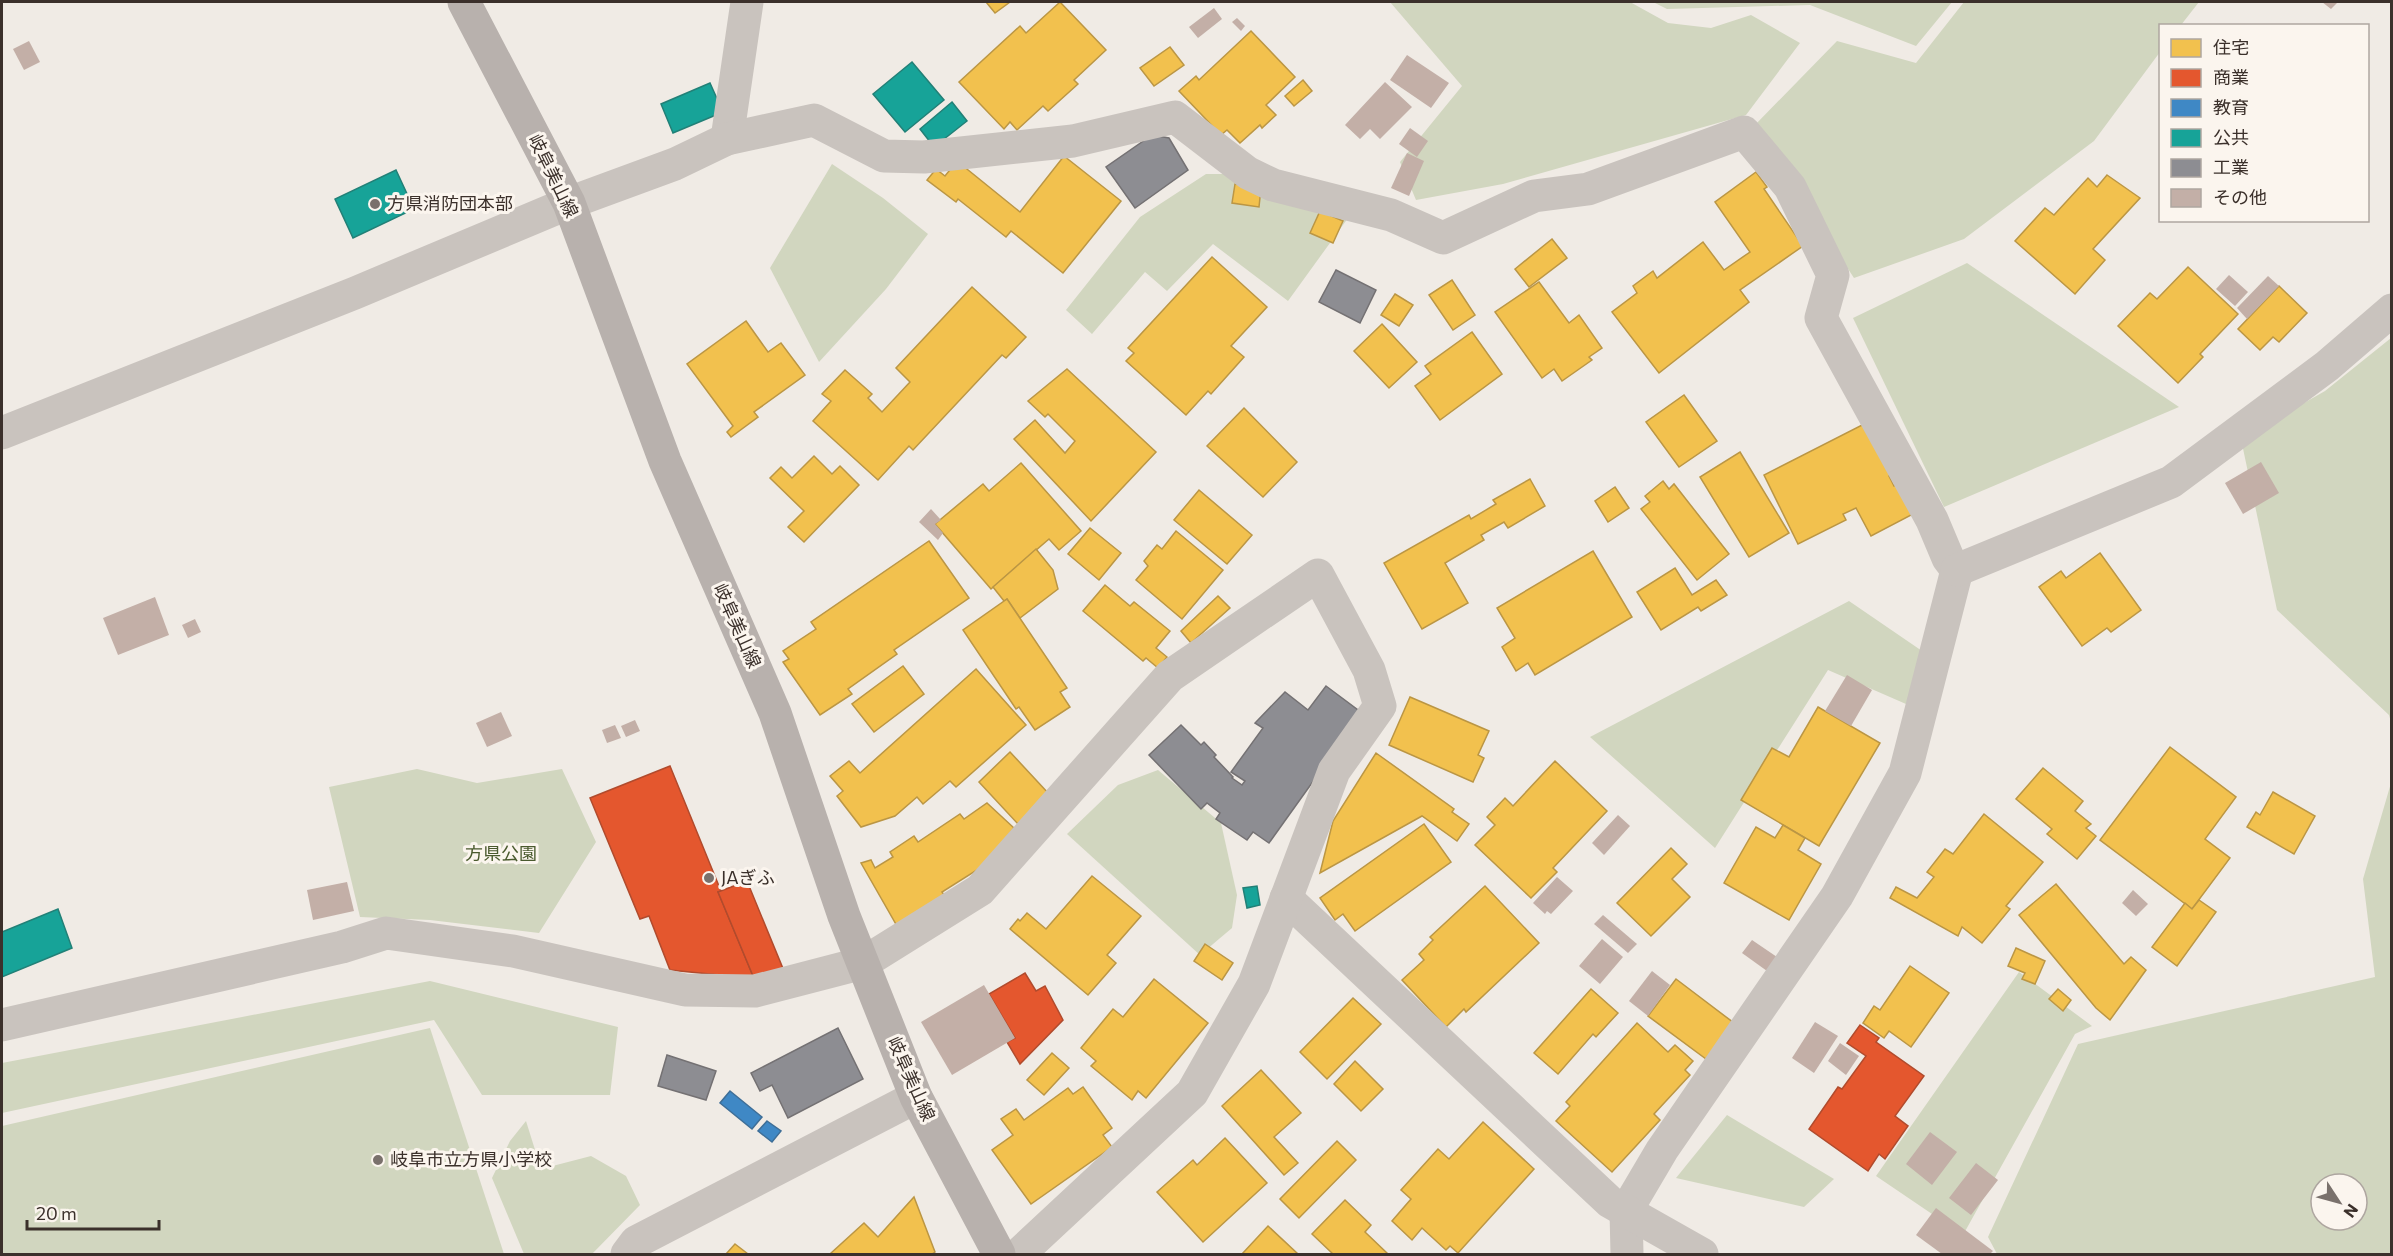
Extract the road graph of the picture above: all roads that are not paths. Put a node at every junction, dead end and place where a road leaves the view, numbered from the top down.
1 (464, 2) edge
2 (747, 2) edge
3 (727, 139) junction
4 (569, 203) junction
5 (2391, 310) edge
6 (2, 433) edge
7 (1957, 570) junction
8 (1286, 898) junction
9 (863, 963) junction
10 (2, 1025) edge
11 (916, 1097) junction
12 (1626, 1211) junction
13 (627, 1254) edge
14 (999, 1254) edge
15 (1019, 1254) edge
16 (1627, 1254) edge
17 (1702, 1254) edge

1 - 4 main road, 岐阜美山線
2 - 3 street
3 - 4 street
3 - 7 street
4 - 6 street
4 - 9 main road, 岐阜美山線
5 - 7 street
7 - 12 street
8 - 9 street
8 - 12 street
8 - 15 street
9 - 10 street
9 - 11 main road, 岐阜美山線
11 - 13 street
11 - 14 main road, 岐阜美山線
12 - 16 street
12 - 17 street

